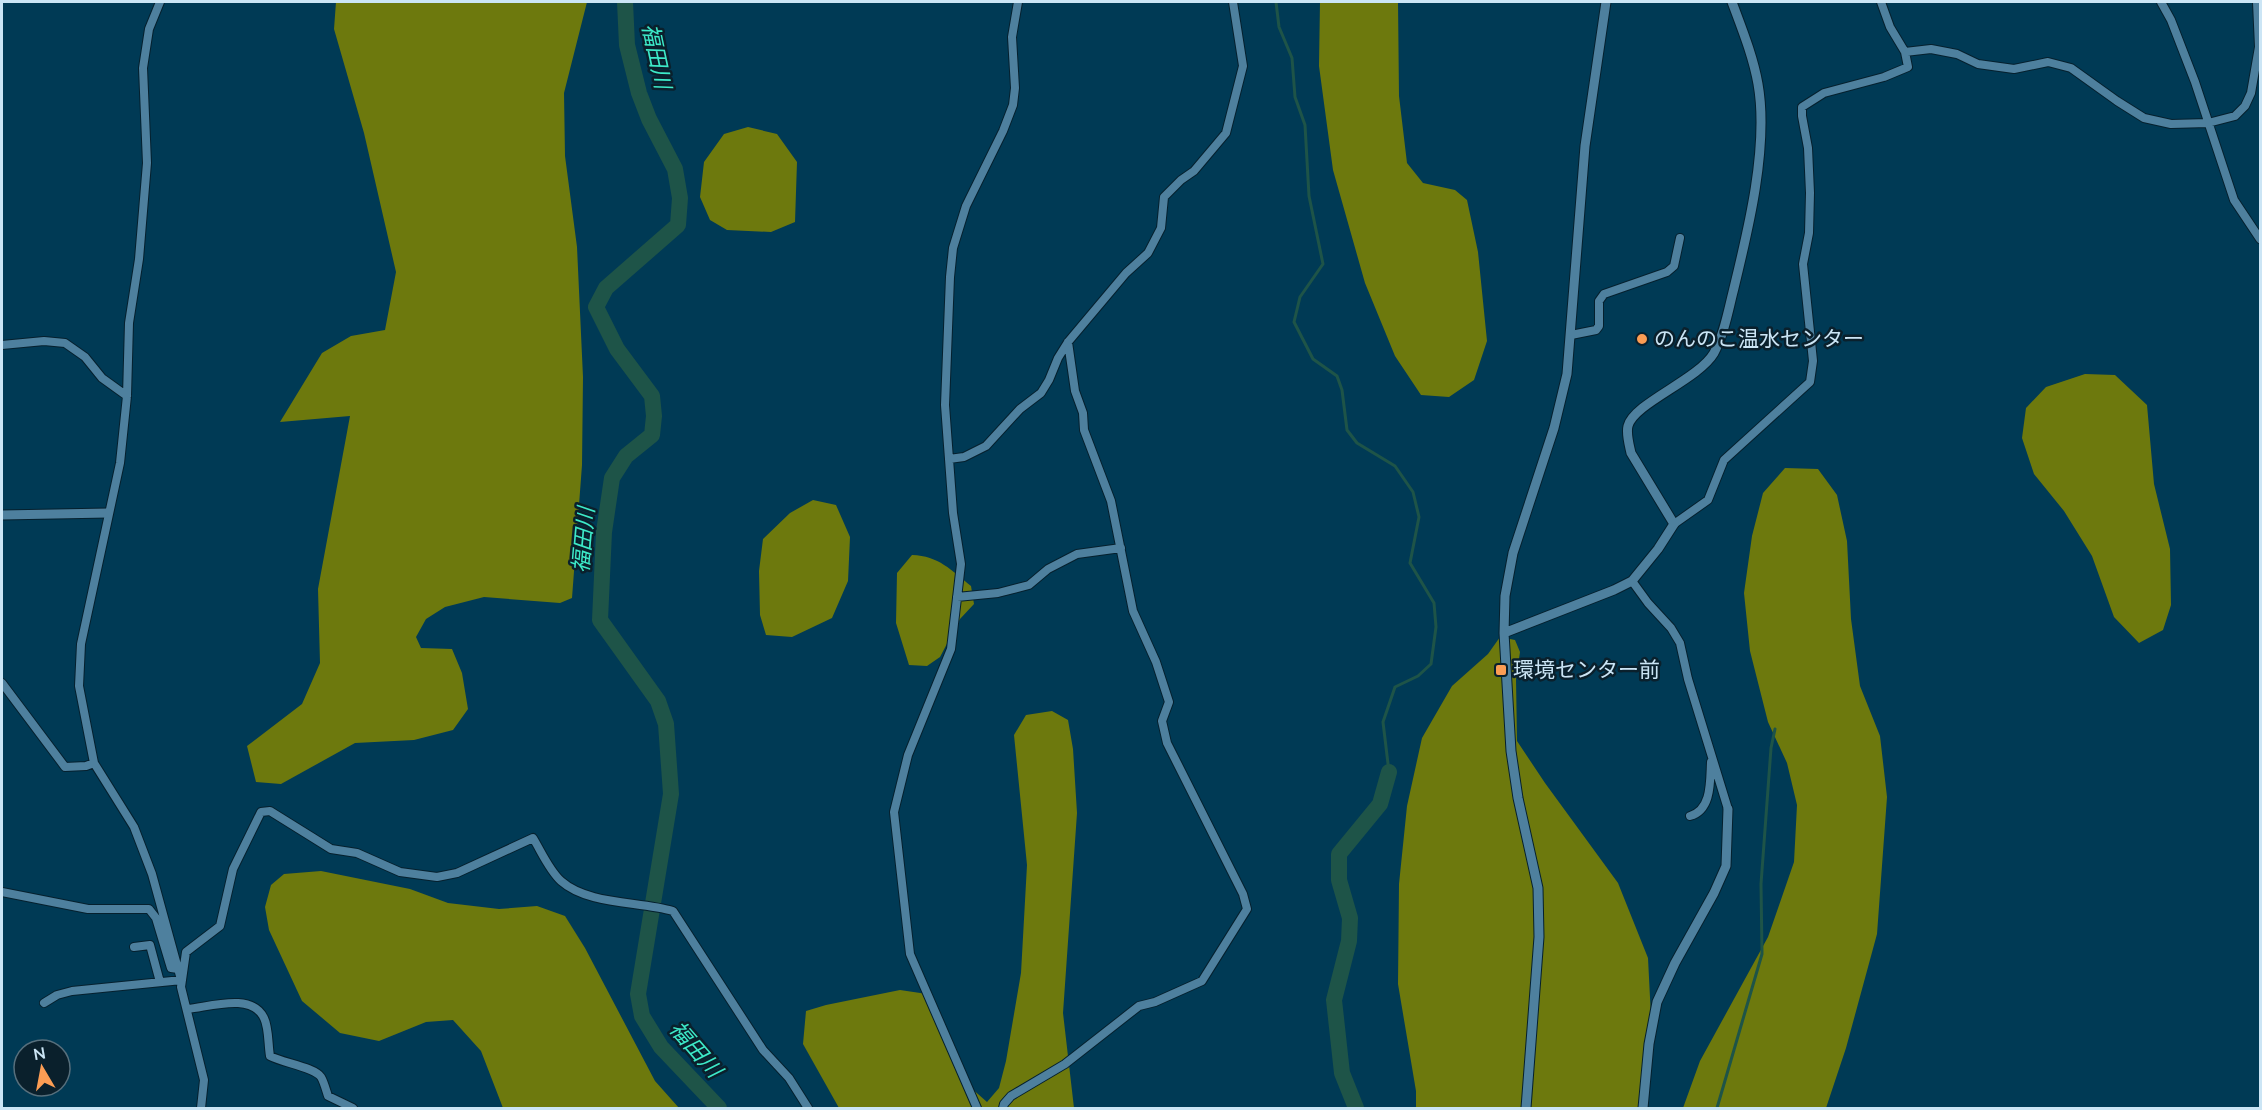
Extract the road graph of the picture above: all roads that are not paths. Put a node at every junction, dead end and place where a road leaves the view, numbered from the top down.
1 (160, 2) edge
2 (1017, 2) edge
3 (1233, 2) edge
4 (1606, 2) edge
5 (1732, 2) edge
6 (1881, 2) edge
7 (2161, 2) edge
8 (2257, 2) edge
9 (1905, 52) junction
10 (2208, 123) junction
11 (1680, 238) dead end
12 (2260, 239) edge
13 (1571, 335) junction
14 (1068, 342) junction
15 (2, 345) edge
16 (127, 396) junction
17 (948, 459) junction
18 (108, 513) junction
19 (2, 515) edge
20 (1674, 524) junction
21 (1121, 548) junction
22 (1632, 580) junction
23 (957, 597) junction
24 (1504, 633) junction
25 (2, 683) edge
26 (1712, 757) junction
27 (94, 763) junction
28 (1728, 809) joint
29 (1690, 816) dead end
30 (2, 892) edge
31 (134, 947) dead end
32 (178, 969) junction
33 (182, 980) junction
34 (160, 982) junction
35 (44, 1003) dead end
36 (188, 1009) junction
37 (201, 1108) edge
38 (354, 1108) edge
39 (808, 1108) edge
40 (977, 1108) edge
41 (1003, 1108) edge
42 (1526, 1108) edge
43 (1643, 1108) edge

1 - 16 street
2 - 17 street
3 - 14 street
4 - 13 street
5 - 20 street
6 - 9 street
7 - 10 street
8 - 10 street
9 - 10 street
9 - 20 street
10 - 12 street
11 - 13 street
13 - 24 street
14 - 17 street
14 - 21 street
15 - 16 street
16 - 18 street
17 - 23 street
18 - 19 street
18 - 27 street
20 - 22 street
21 - 23 street
21 - 41 street
22 - 24 street
22 - 26 street
23 - 40 street
24 - 42 street
25 - 27 street
26 - 28 street
26 - 29 street
27 - 32 street
28 - 43 street
30 - 32 street
31 - 34 street
32 - 33 street
33 - 34 street
33 - 36 street
33 - 39 street
34 - 35 street
36 - 37 street
36 - 38 street

